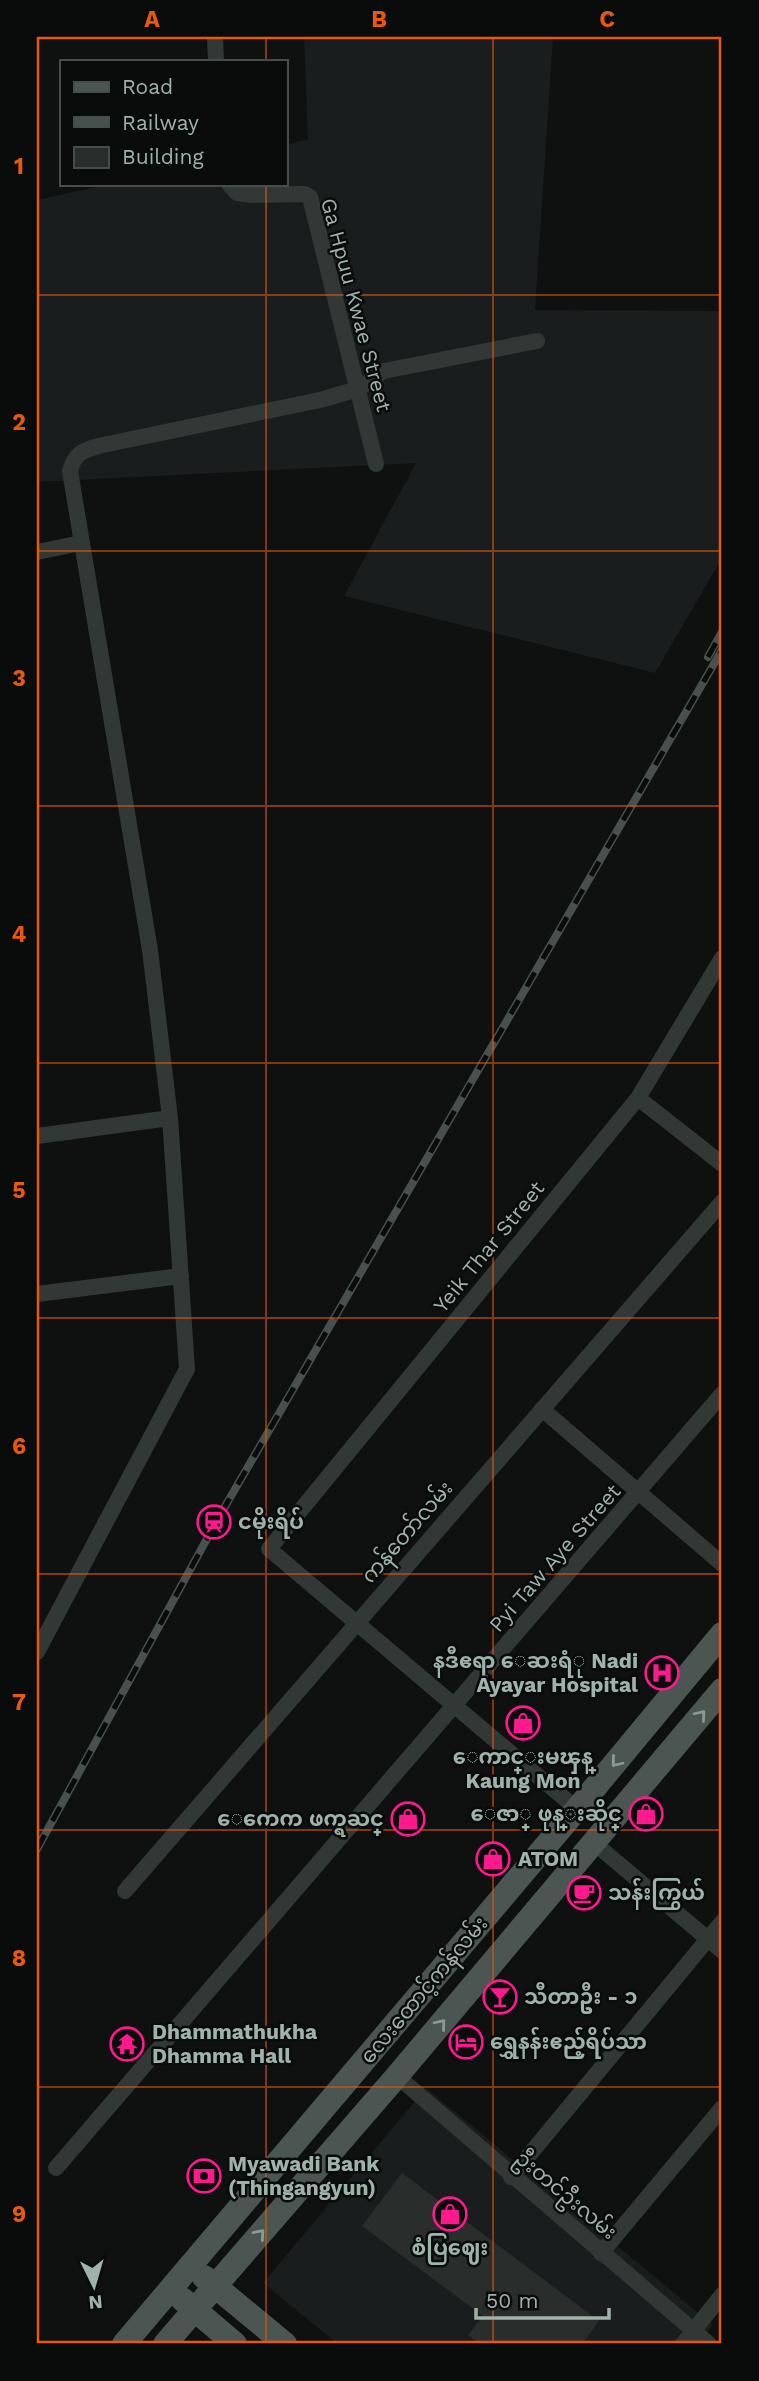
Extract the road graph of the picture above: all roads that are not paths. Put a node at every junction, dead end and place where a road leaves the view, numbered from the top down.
1 (215, 37) edge
2 (216, 60) edge
3 (231, 186) edge
4 (537, 341) dead end
5 (358, 389) junction
6 (376, 464) dead end
7 (81, 543) junction
8 (37, 552) edge
9 (722, 958) edge
10 (638, 1098) junction
11 (170, 1118) junction
12 (37, 1136) edge
13 (722, 1164) edge
14 (722, 1202) edge
15 (181, 1276) junction
16 (37, 1294) edge
17 (722, 1394) edge
18 (542, 1409) junction
19 (638, 1493) junction
20 (722, 1564) edge
21 (356, 1623) junction
22 (722, 1634) edge
23 (37, 1652) edge
24 (722, 1690) edge
25 (455, 1707) junction
26 (648, 1724) junction
27 (675, 1746) junction
28 (577, 1809) junction
29 (593, 1842) junction
30 (125, 1891) dead end
31 (722, 1922) edge
32 (708, 1939) junction
33 (722, 1951) edge
34 (397, 2076) junction
35 (722, 2108) edge
36 (55, 2168) dead end
37 (511, 2177) junction
38 (601, 2253) junction
39 (189, 2266) junction
40 (215, 2285) junction
41 (171, 2290) junction
42 (722, 2295) edge
43 (195, 2310) junction
44 (688, 2338) edge
45 (224, 2341) edge
46 (124, 2344) edge
47 (166, 2344) edge
48 (285, 2344) edge
49 (709, 2344) edge

1 - 2 street
3 - 5 street, Ga Hpuu Kwae Street
4 - 5 street
5 - 6 street, Ga Hpuu Kwae Street
5 - 7 street
7 - 8 street
7 - 11 street
9 - 10 street, Yeik Thar Street
10 - 13 street
10 - 21 street, Yeik Thar Street
11 - 12 street
11 - 15 street
14 - 18 street, ကန်တော်လမ်း
15 - 16 street
15 - 23 street
17 - 19 street, Pyi Taw Aye Street
18 - 19 street
18 - 21 street, ကန်တော်လမ်း
19 - 20 street
19 - 25 street, Pyi Taw Aye Street
21 - 25 street
21 - 30 street, ကန်တော်လမ်း
22 - 26 main road, လေးထောင့်ကန်လမ်း
27 -> 24 main road, လေးထောင့်ကန်လမ်း
25 - 28 street
25 - 36 street, Pyi Taw Aye Street
26 - 27 main road
26 -> 28 main road, လေးထောင့်ကန်လမ်း
27 - 29 main road, လေးထောင့်ကန်လမ်း
28 - 39 main road, လေးထောင့်ကန်လမ်း
29 - 32 street
34 -> 29 main road, လေးထောင့်ကန်လမ်း
31 - 32 street
32 - 33 street
32 - 37 street
34 - 37 street, ဦးတင်ဦးလမ်း
40 -> 34 main road, လေးထောင့်ကန်လမ်း
35 - 38 street
37 - 38 street, ဦးတင်ဦးလမ်း
38 - 44 street, ဦးတင်ဦးလမ်း
39 - 40 main road
39 - 41 main road, လေးထောင့်ကန်လမ်း
40 - 43 main road, လေးထောင့်ကန်လမ်း
40 - 48 main road
41 - 43 main road
41 - 46 main road, လေးထောင့်ကန်လမ်း
42 - 44 street
43 - 45 main road
43 - 47 main road, လေးထောင့်ကန်လမ်း
44 - 49 street, ဦးတင်ဦးလမ်း

